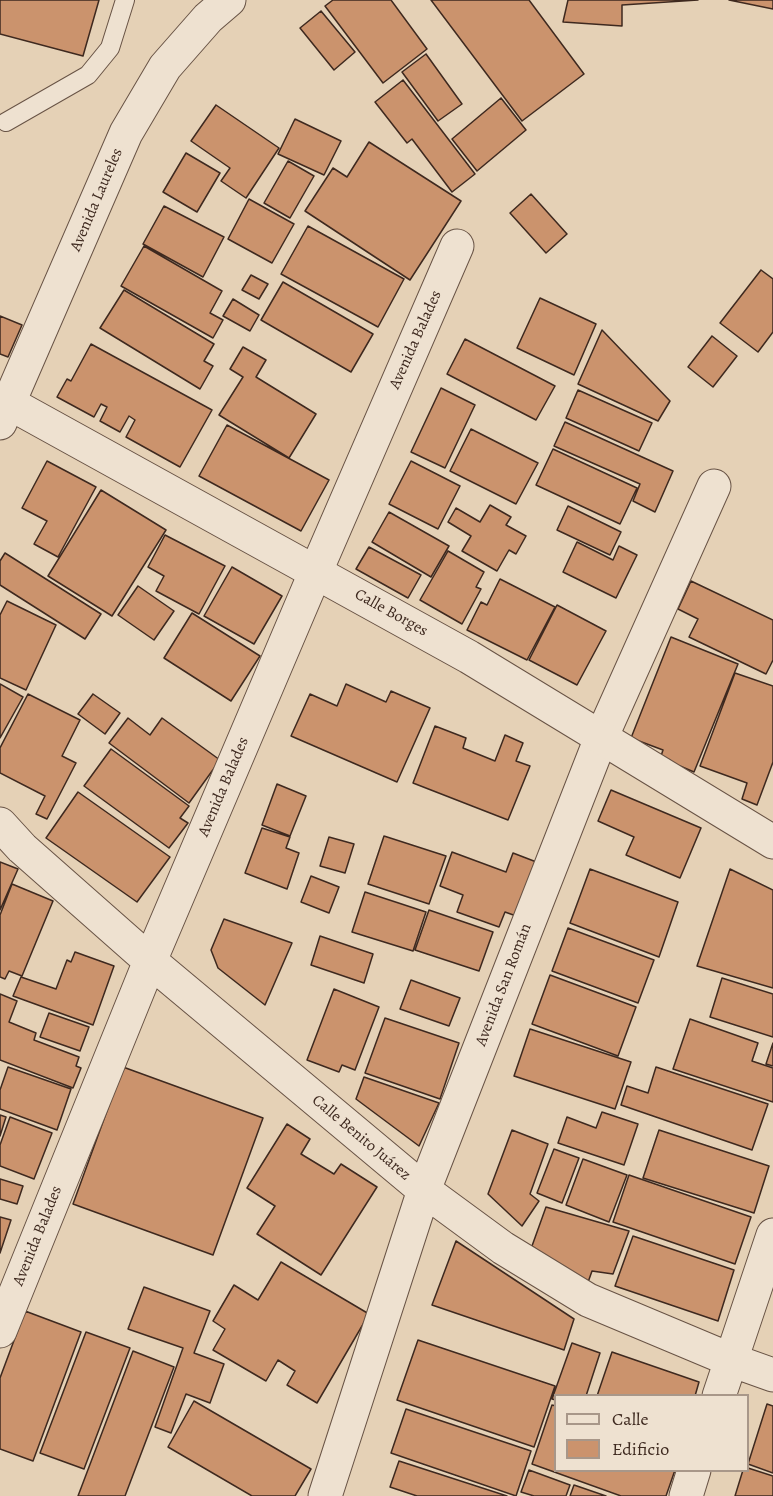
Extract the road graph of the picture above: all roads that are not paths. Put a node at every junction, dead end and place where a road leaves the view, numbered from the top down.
1 (125, 0) edge
2 (230, 0) edge
3 (6, 122) dead end
4 (457, 246) dead end
5 (3, 409) edge
6 (714, 486) dead end
7 (316, 571) junction
8 (601, 738) junction
9 (0, 824) edge
10 (773, 842) edge
11 (150, 961) junction
12 (424, 1190) junction
13 (773, 1235) edge
14 (0, 1331) edge
15 (731, 1360) junction
16 (773, 1374) edge
17 (719, 1394) edge
18 (693, 1472) edge
19 (325, 1496) edge
20 (686, 1496) edge

1 - 3 lane
2 - 5 street, Avenida Laureles
4 - 7 street, Avenida Balades
5 - 7 street, Calle Borges
6 - 8 street, Avenida San Román
7 - 8 street, Calle Borges
7 - 11 street, Avenida Balades
8 - 10 street, Calle Borges
8 - 12 street, Avenida San Román
9 - 11 street, Calle Benito Juárez
11 - 12 street, Calle Benito Juárez
11 - 14 street, Avenida Balades
12 - 15 street, Calle Benito Juárez
12 - 19 street, Avenida San Román
13 - 15 street
15 - 16 street, Calle Benito Juárez
15 - 17 street
18 - 20 street

